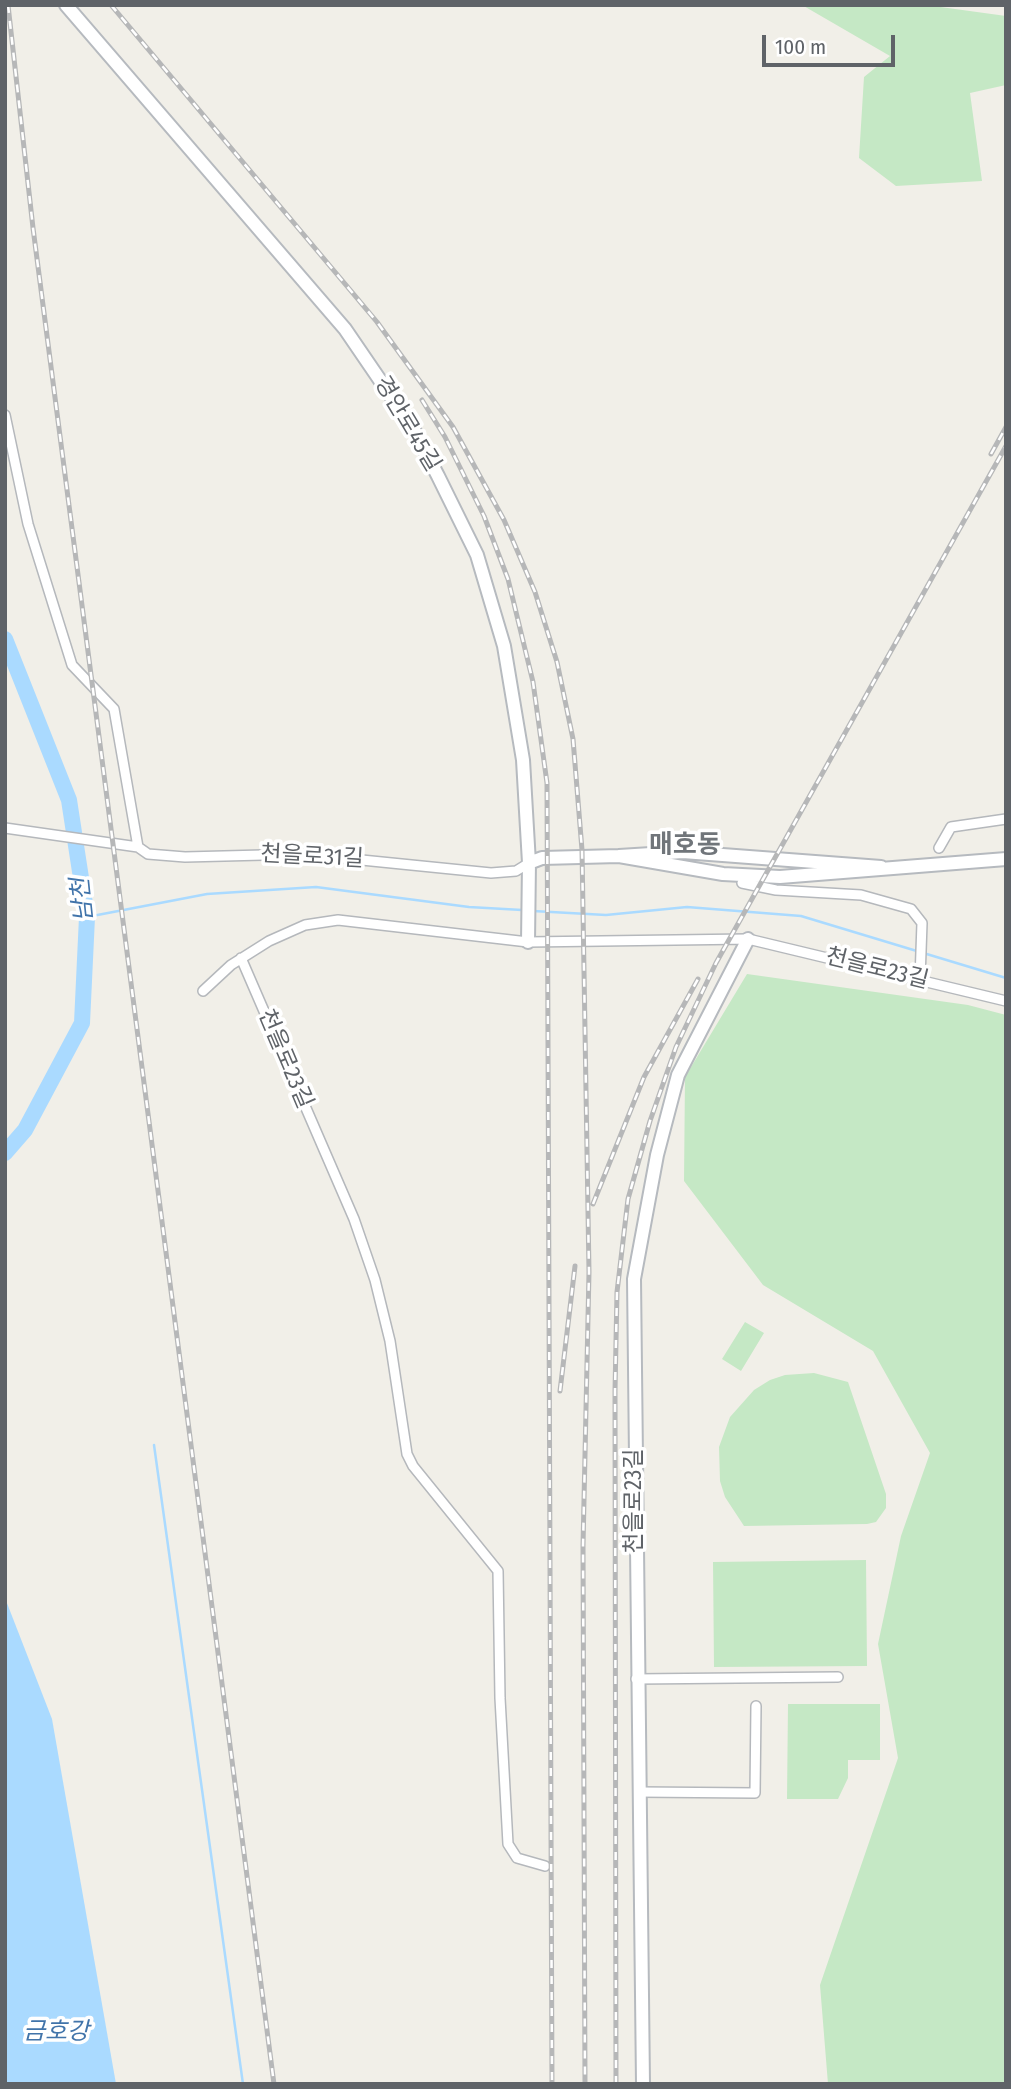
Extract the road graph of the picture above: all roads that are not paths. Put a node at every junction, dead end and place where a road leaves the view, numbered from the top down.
1 (66, 5) edge
2 (5, 415) edge
3 (1006, 819) edge
4 (7, 829) edge
5 (138, 847) junction
6 (940, 848) dead end
7 (619, 856) junction
8 (1006, 859) edge
9 (529, 863) junction
10 (881, 867) junction
11 (741, 883) dead end
12 (527, 936) junction
13 (748, 939) junction
14 (241, 958) junction
15 (921, 974) junction
16 (203, 991) dead end
17 (1006, 1002) edge
18 (838, 1677) dead end
19 (636, 1679) junction
20 (756, 1706) dead end
21 (639, 1792) junction
22 (545, 1867) dead end
23 (643, 2084) edge

1 - 9 street, 경안로45길
2 - 5 street
3 - 6 street
4 - 5 street, 천을로31길
5 - 9 street, 천을로31길
7 - 9 street, 천을로31길
7 - 10 street
7 - 10 street
8 - 10 street
9 - 12 street, 경안로45길
11 - 15 street
12 - 13 street, 천을로23길
12 - 14 street, 천을로23길
13 - 15 street, 천을로23길
13 - 19 street, 천을로23길
14 - 16 street, 천을로23길
14 - 22 street, 천을로23길
15 - 17 street, 천을로23길
18 - 19 street
19 - 21 street, 천을로23길
20 - 21 street
21 - 23 street, 천을로23길

